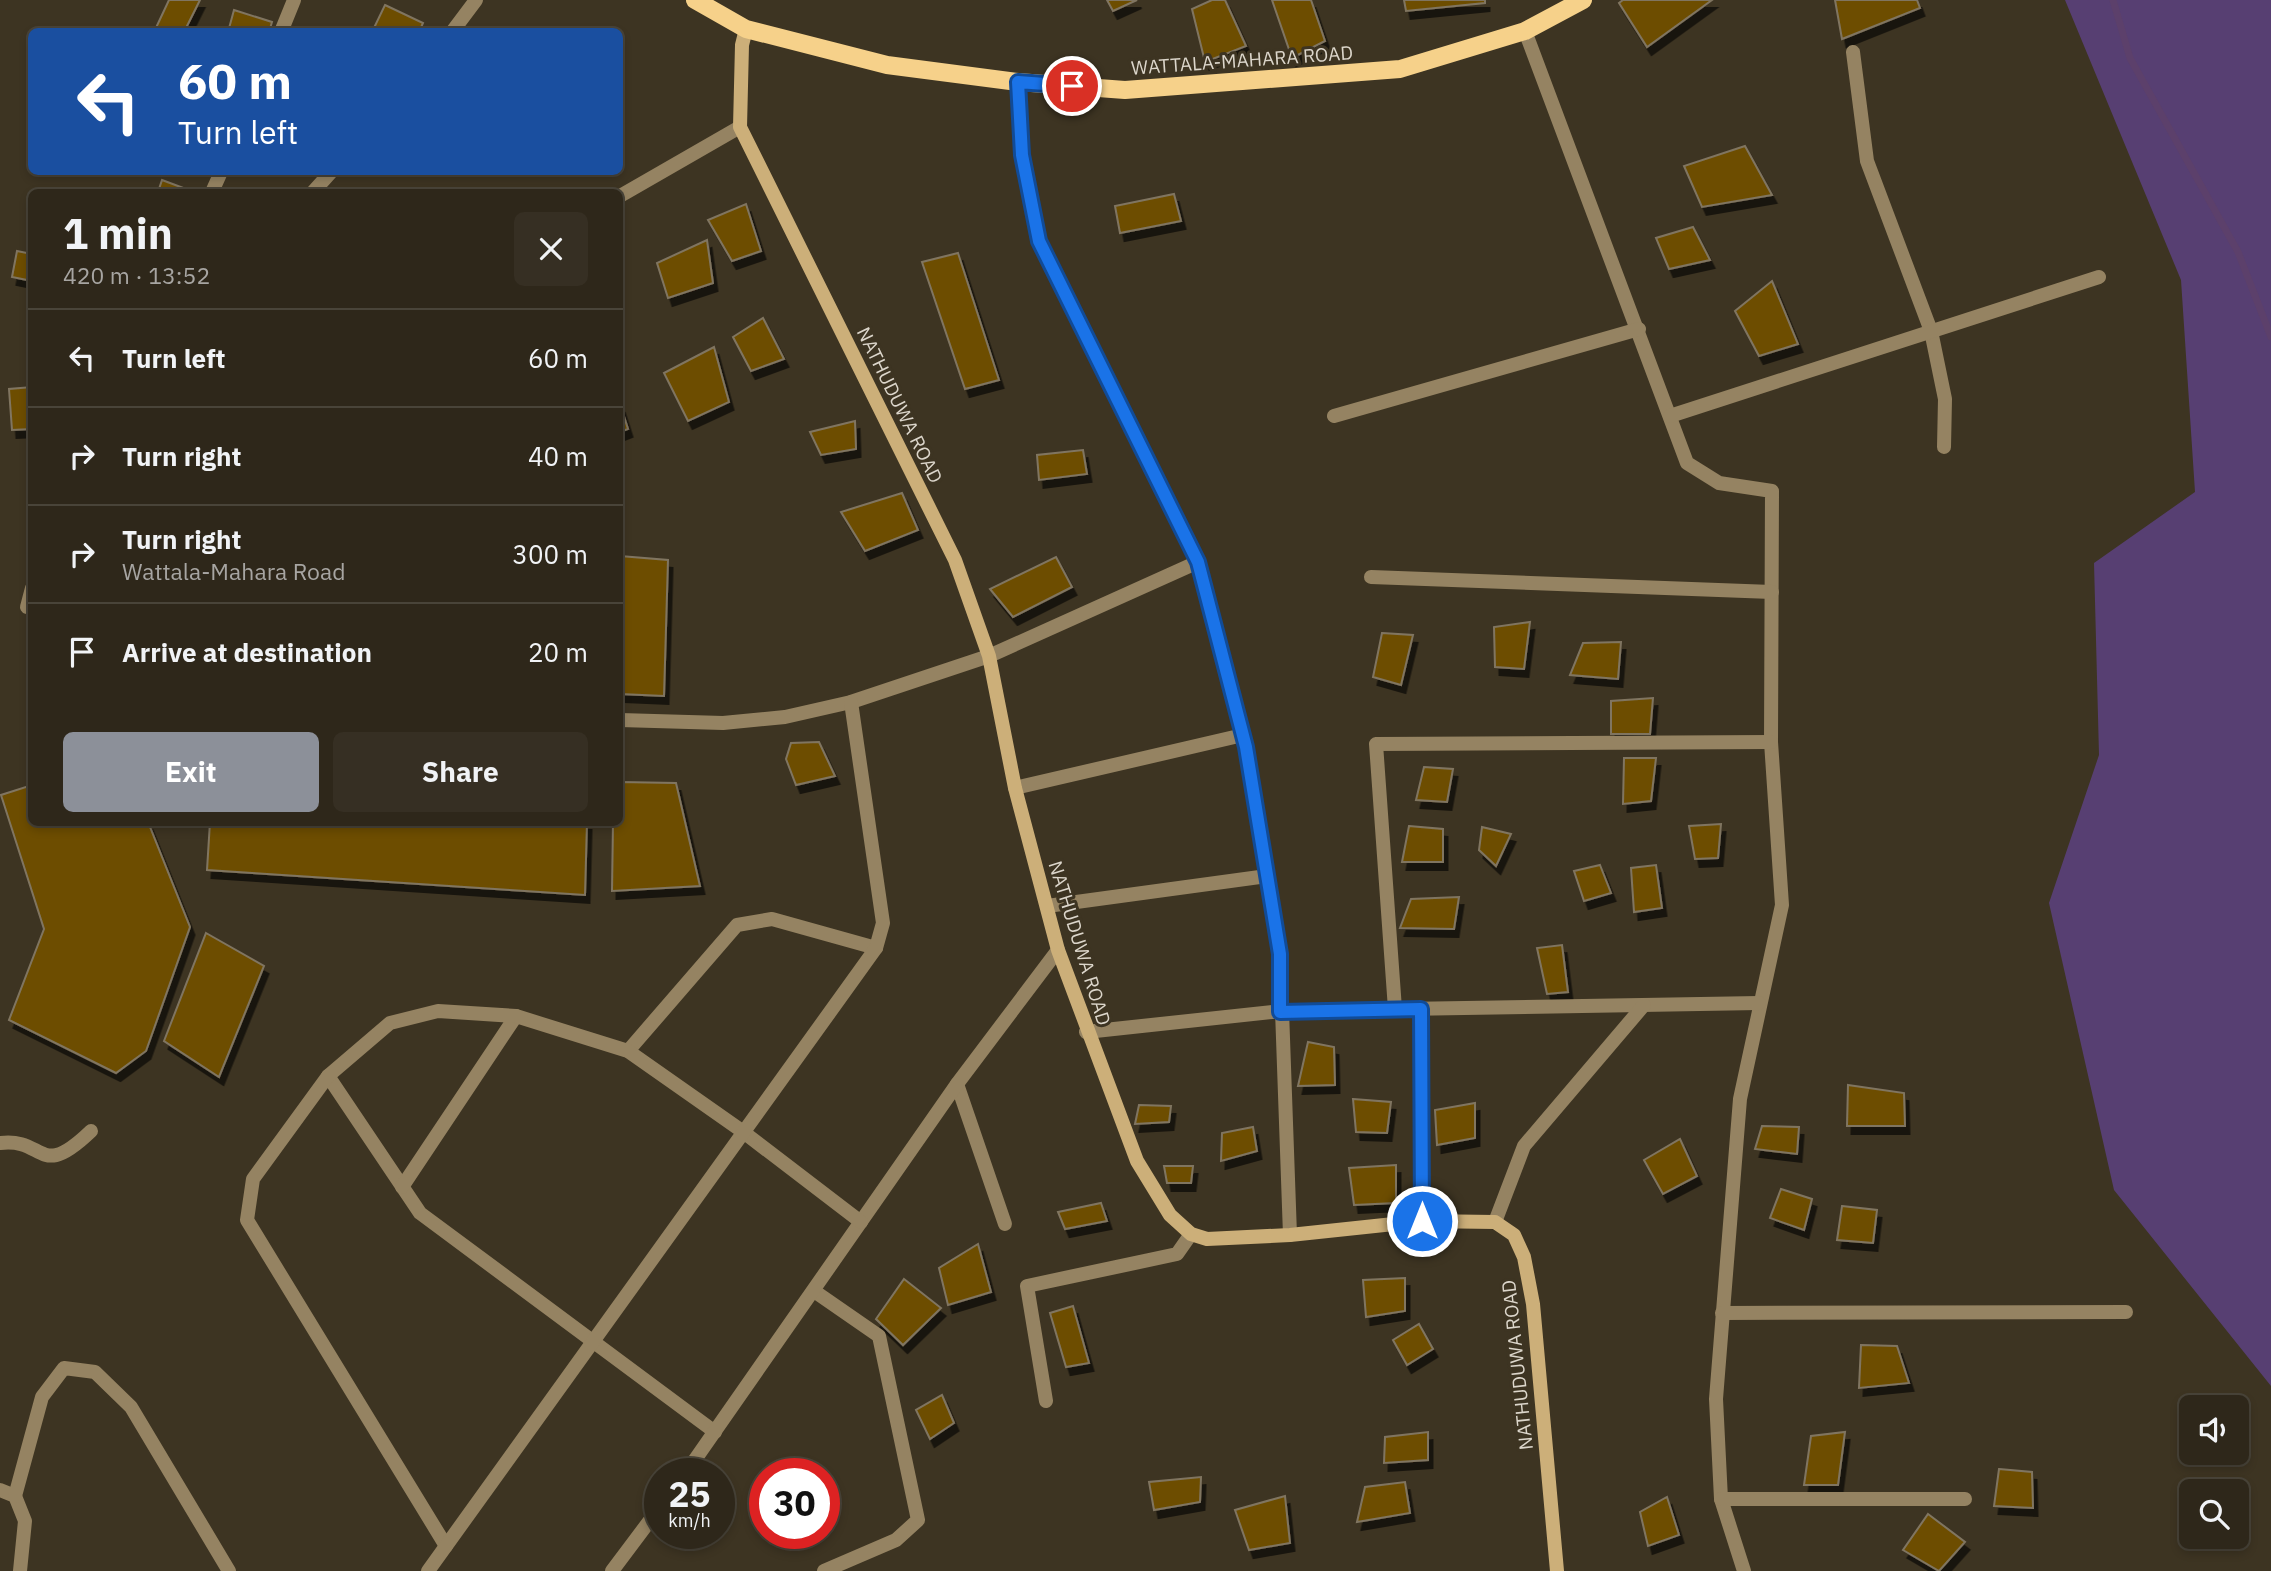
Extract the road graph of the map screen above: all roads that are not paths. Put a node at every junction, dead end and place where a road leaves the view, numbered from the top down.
1 (294, 0) edge
2 (476, 0) edge
3 (695, 0) edge
4 (1582, 0) edge
5 (283, 28) edge
6 (455, 28) edge
7 (747, 29) junction
8 (1525, 31) junction
9 (1853, 52) dead end
10 (1018, 82) junction
11 (740, 127) junction
12 (328, 175) edge
13 (316, 189) edge
14 (623, 194) edge
15 (2099, 277) dead end
16 (1639, 329) junction
17 (1931, 331) junction
18 (1334, 416) dead end
19 (1670, 416) junction
20 (1944, 447) dead end
21 (1198, 562) junction
22 (1371, 578) dead end
23 (1772, 592) junction
24 (28, 603) edge
25 (27, 607) dead end
26 (989, 656) junction
27 (851, 702) junction
28 (623, 720) edge
29 (1243, 736) junction
30 (1771, 742) junction
31 (1015, 788) junction
32 (1267, 876) junction
33 (1047, 906) junction
34 (876, 948) junction
35 (1058, 950) junction
36 (1759, 1003) junction
37 (1644, 1005) junction
38 (1395, 1009) junction
39 (1421, 1009) junction
40 (1280, 1012) junction
41 (516, 1016) junction
42 (1086, 1032) junction
43 (628, 1051) junction
44 (328, 1076) junction
45 (957, 1084) junction
46 (742, 1130) junction
47 (92, 1131) dead end
48 (0, 1143) edge
49 (402, 1187) junction
50 (1422, 1221) junction
51 (861, 1222) junction
52 (1495, 1222) junction
53 (1005, 1224) dead end
54 (1191, 1234) junction
55 (1290, 1235) junction
56 (814, 1291) junction
57 (2126, 1312) dead end
58 (1722, 1313) junction
59 (591, 1343) junction
60 (1046, 1401) dead end
61 (715, 1432) junction
62 (696, 1458) edge
63 (0, 1490) edge
64 (15, 1496) junction
65 (1721, 1499) junction
66 (1965, 1499) dead end
67 (644, 1528) edge
68 (446, 1546) junction
69 (20, 1571) edge
70 (229, 1571) edge
71 (428, 1571) edge
72 (612, 1571) edge
73 (824, 1571) edge
74 (1557, 1571) edge
75 (1744, 1571) edge

1 - 5 street
2 - 6 street
3 - 7 main road, WATTALA-MAHARA ROAD
4 - 8 main road, WATTALA-MAHARA ROAD
7 - 10 main road, WATTALA-MAHARA ROAD
7 - 11 street, NATHUDUWA ROAD
8 - 10 main road, WATTALA-MAHARA ROAD
8 - 16 street
9 - 17 street
10 - 21 street
11 - 14 street
11 - 26 street, NATHUDUWA ROAD
12 - 13 street
15 - 17 street
16 - 18 street
16 - 19 street
17 - 19 street
17 - 20 street
19 - 23 street
21 - 26 street
21 - 29 street
22 - 23 street
23 - 30 street
24 - 25 street
26 - 27 street
26 - 31 street, NATHUDUWA ROAD
27 - 28 street
27 - 34 street
29 - 31 street
29 - 32 street
30 - 36 street
30 - 38 street
31 - 33 street, NATHUDUWA ROAD
32 - 33 street
32 - 40 street
33 - 35 street, NATHUDUWA ROAD
34 - 43 street
34 - 46 street
35 - 42 street, NATHUDUWA ROAD
35 - 45 street
36 - 37 street
36 - 58 street
37 - 39 street
37 - 52 street
38 - 39 street
38 - 40 street
39 - 50 street
40 - 42 street
40 - 55 street
41 - 43 street
41 - 44 street
41 - 49 street
42 - 54 street, NATHUDUWA ROAD
43 - 46 street
44 - 49 street
44 - 68 street
45 - 51 street
45 - 53 street
46 - 51 street
46 - 59 street
47 - 48 street
49 - 59 street
50 - 52 street
50 - 55 street
51 - 56 street
52 - 74 street, NATHUDUWA ROAD
54 - 55 street
54 - 60 street
56 - 61 street
56 - 73 street
57 - 58 street
58 - 65 street
59 - 61 street
59 - 68 street
61 - 62 street
63 - 64 street
64 - 69 street
64 - 70 street
65 - 66 street
65 - 75 street
67 - 72 street
68 - 71 street

